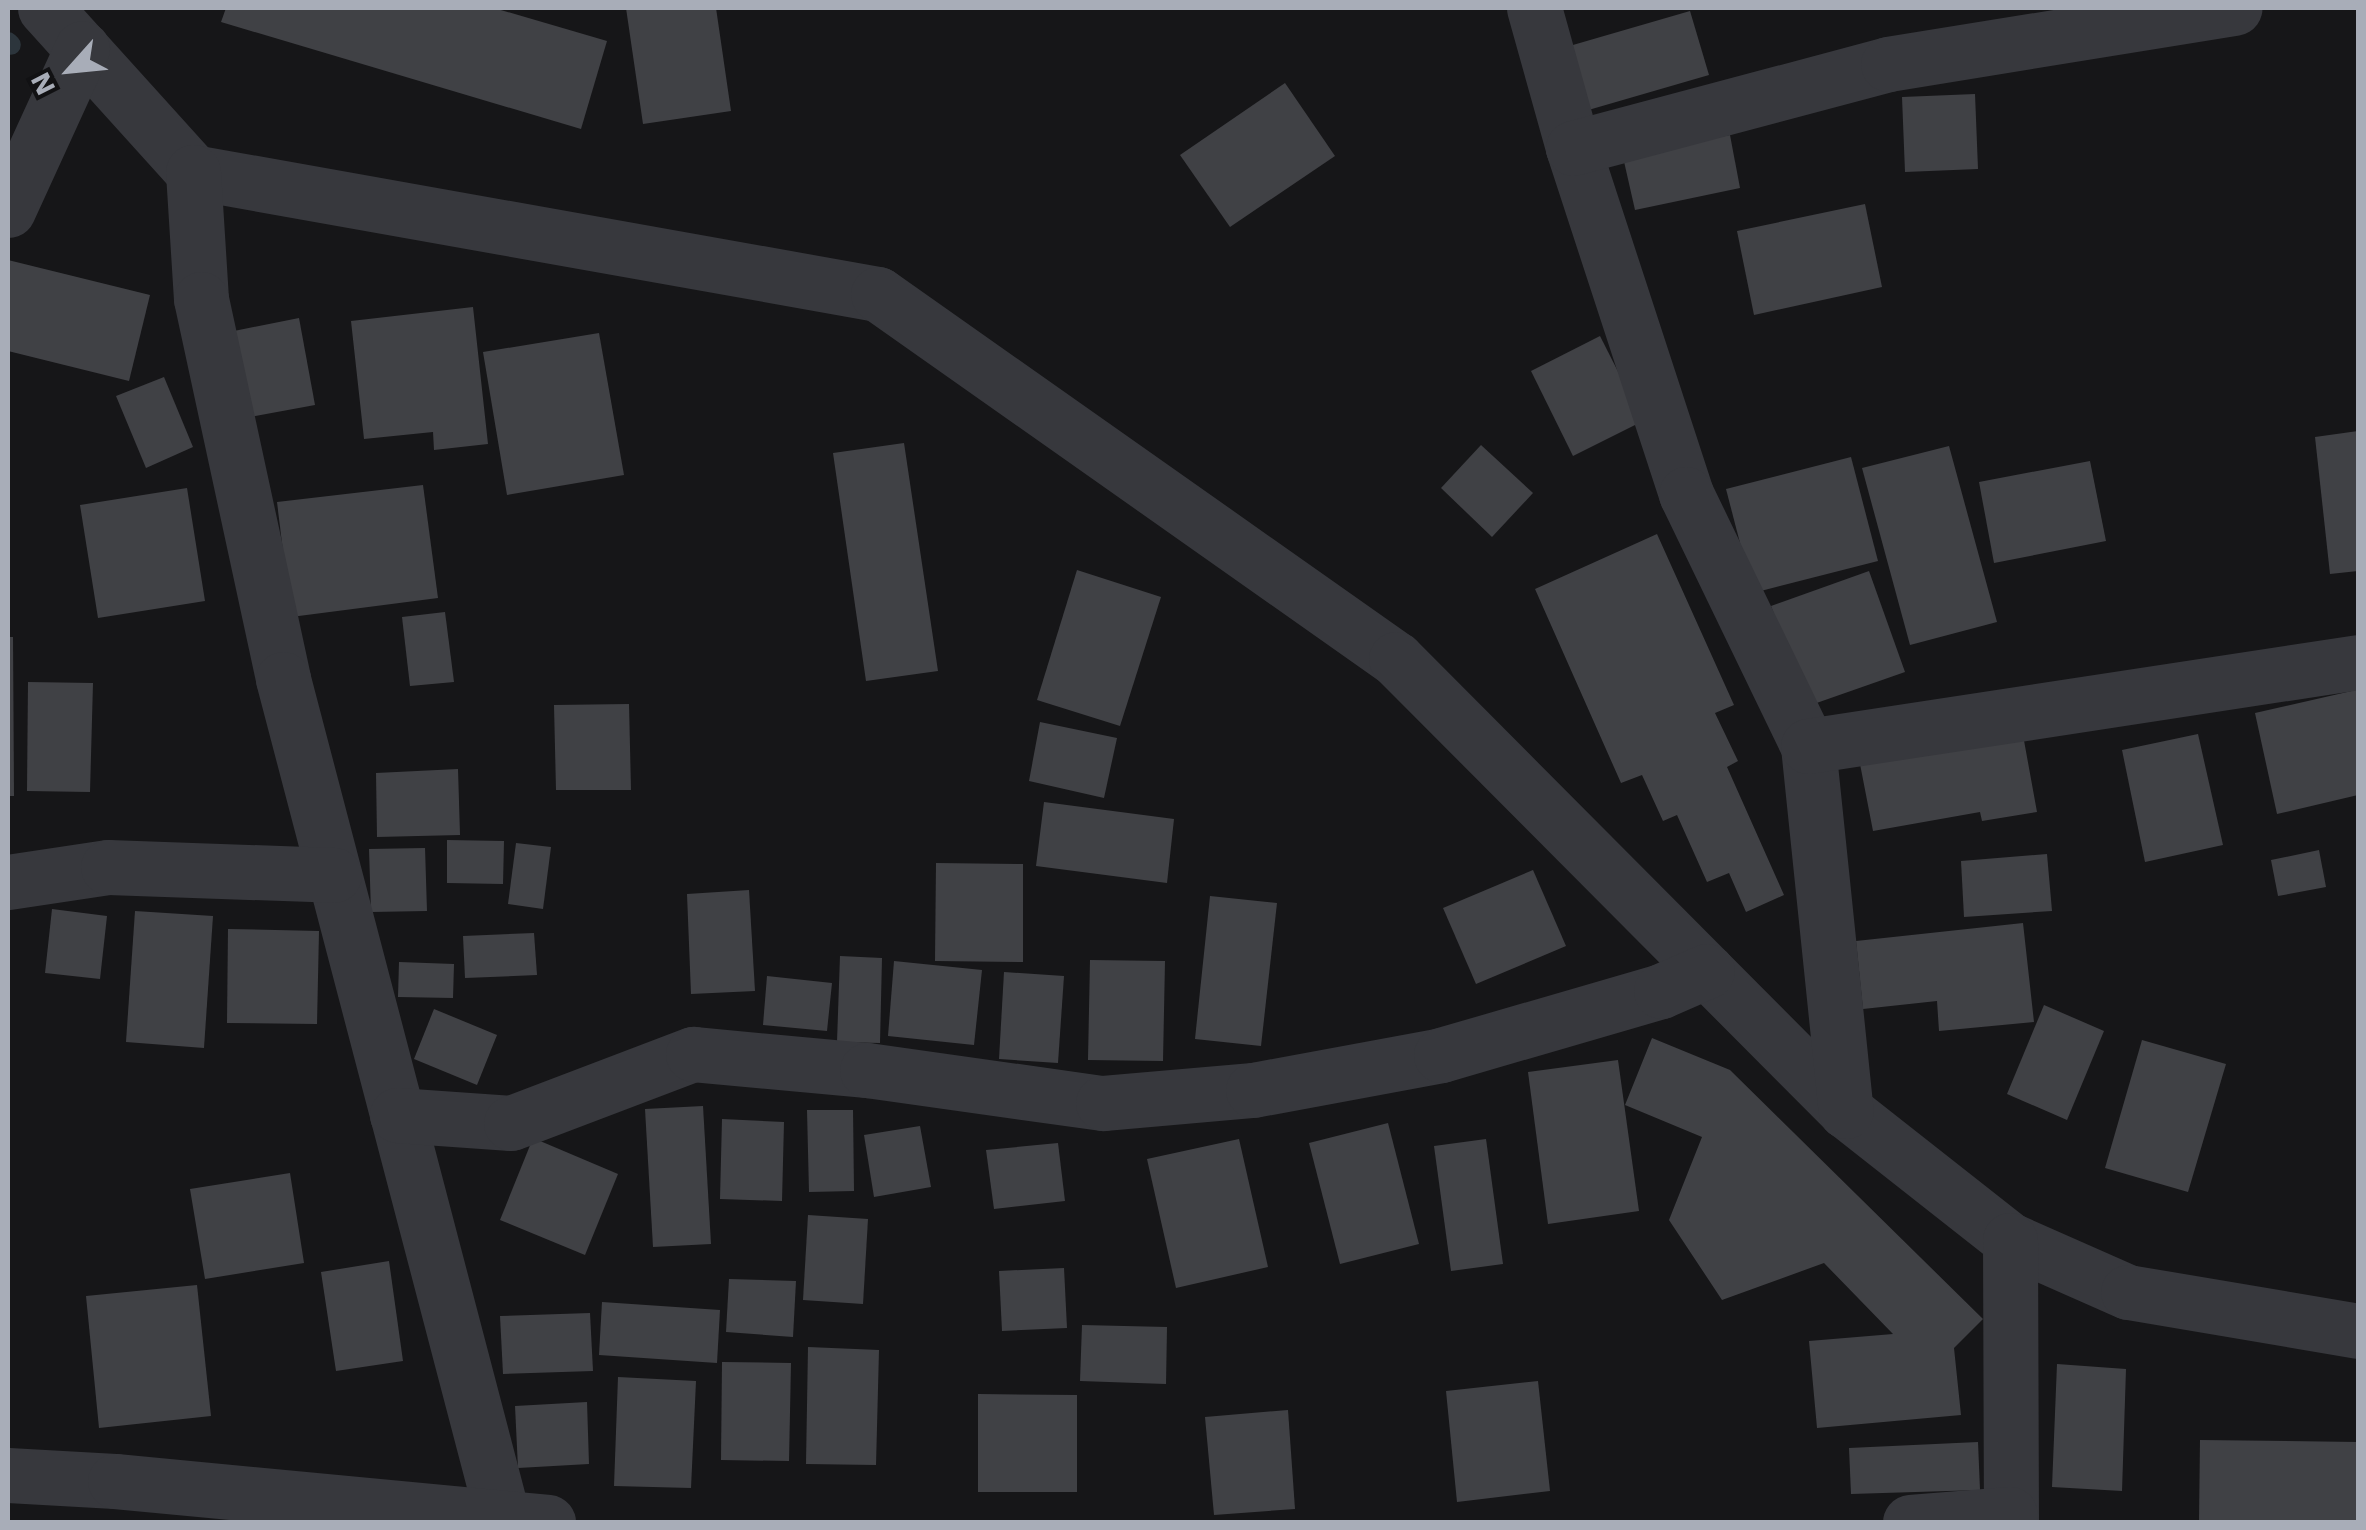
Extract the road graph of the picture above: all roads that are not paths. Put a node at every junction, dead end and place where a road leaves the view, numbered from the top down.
1 (45, 8) edge
2 (1534, 8) edge
3 (2234, 8) edge
4 (82, 48) junction
5 (1572, 148) junction
6 (193, 172) junction
7 (8, 204) edge
8 (2358, 662) edge
9 (1808, 746) junction
10 (334, 875) junction
11 (8, 882) edge
12 (1707, 971) junction
13 (1846, 1110) junction
14 (397, 1115) junction
15 (2010, 1240) junction
16 (2358, 1331) edge
17 (8, 1475) edge
18 (2011, 1518) edge
19 (526, 1520) edge
20 (1910, 1522) edge

1 - 4 street
2 - 5 street
3 - 5 street
4 - 6 street
4 - 7 street
5 - 9 street
6 - 10 street
6 - 12 street
8 - 9 street
9 - 13 street
10 - 11 street
10 - 14 street
12 - 13 street
12 - 14 street
13 - 15 street
14 - 19 street
15 - 16 street
15 - 18 street
17 - 19 street
18 - 20 street

